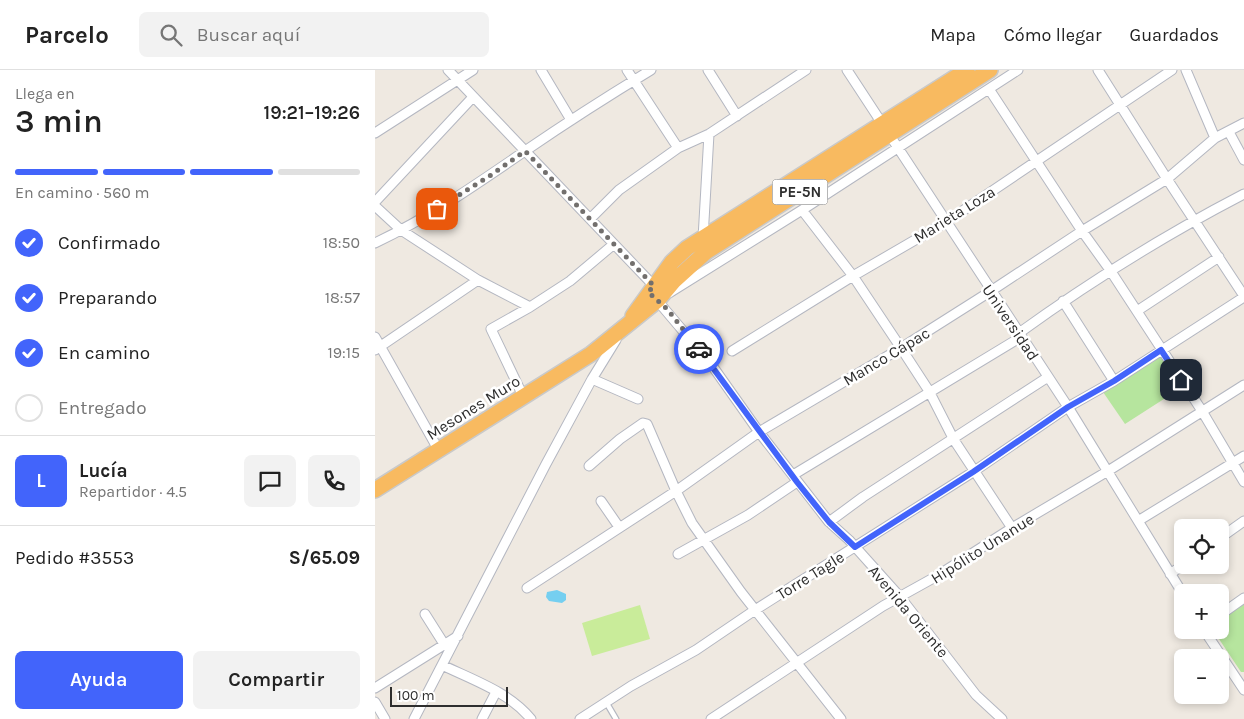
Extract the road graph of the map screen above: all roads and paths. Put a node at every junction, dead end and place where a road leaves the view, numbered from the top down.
1 (448, 70) edge
2 (473, 70) edge
3 (541, 70) edge
4 (627, 70) edge
5 (651, 70) edge
6 (708, 70) edge
7 (806, 70) edge
8 (847, 70) edge
9 (967, 70) edge
10 (990, 70) edge
11 (1018, 70) edge
12 (1098, 70) edge
13 (1172, 70) edge
14 (1186, 70) edge
15 (634, 80) junction
16 (458, 81) junction
17 (989, 89) junction
18 (473, 97) junction
19 (1121, 104) junction
20 (737, 116) junction
21 (571, 120) junction
22 (1244, 123) edge
23 (886, 129) junction
24 (1229, 132) junction
25 (375, 133) edge
26 (709, 134) junction
27 (1215, 138) junction
28 (678, 148) junction
29 (898, 148) junction
30 (525, 151) junction
31 (1244, 160) edge
32 (1037, 161) junction
33 (1167, 179) junction
34 (1244, 194) edge
35 (375, 202) edge
36 (375, 206) edge
37 (802, 210) junction
38 (590, 219) junction
39 (1194, 220) junction
40 (946, 222) junction
41 (401, 230) junction
42 (1082, 231) junction
43 (703, 238) junction
44 (375, 243) edge
45 (614, 244) junction
46 (1219, 257) junction
47 (1110, 270) junction
48 (853, 276) junction
49 (478, 280) junction
50 (991, 291) junction
51 (653, 293) junction
52 (1244, 297) edge
53 (1063, 301) junction
54 (530, 307) junction
55 (1137, 311) junction
56 (623, 329) junction
57 (1020, 335) junction
58 (375, 337) edge
59 (378, 348) edge
60 (901, 348) junction
61 (1161, 350) junction
62 (732, 351) dead end
63 (1048, 377) junction
64 (592, 379) junction
65 (1114, 381) junction
66 (1244, 385) edge
67 (929, 391) junction
68 (523, 396) junction
69 (638, 399) dead end
70 (1068, 407) junction
71 (1202, 411) junction
72 (759, 432) junction
73 (954, 440) junction
74 (438, 449) junction
75 (1244, 456) edge
76 (1233, 463) junction
77 (589, 466) dead end
78 (1108, 471) junction
79 (973, 472) junction
80 (795, 478) junction
81 (1244, 482) edge
82 (375, 490) edge
83 (676, 491) junction
84 (601, 501) dead end
85 (1138, 521) junction
86 (1244, 521) edge
87 (829, 522) junction
88 (619, 527) junction
89 (1012, 528) junction
90 (1229, 532) edge
91 (704, 540) junction
92 (855, 547) junction
93 (678, 554) dead end
94 (1174, 571) edge
95 (1170, 574) junction
96 (1176, 584) edge
97 (527, 588) dead end
98 (901, 598) junction
99 (1244, 598) edge
100 (1229, 609) edge
101 (755, 610) junction
102 (425, 614) dead end
103 (458, 636) junction
104 (1210, 639) edge
105 (444, 644) junction
106 (798, 663) junction
107 (442, 665) junction
108 (1243, 685) edge
109 (375, 688) edge
110 (496, 692) junction
111 (375, 702) edge
112 (606, 702) junction
113 (723, 716) edge
114 (385, 719) edge
115 (414, 719) edge
116 (481, 719) edge
117 (531, 719) edge
118 (580, 719) edge
119 (616, 719) edge
120 (711, 719) edge
121 (841, 719) edge
122 (1002, 719) edge

1 - 16 street, Avenida Oriente
2 - 16 street
3 - 21 street
4 - 15 street
5 - 15 street
6 - 20 street
7 - 20 street
8 - 23 street, Universidad
9 - 23 highway, PE-5N
10 - 23 highway, PE-5N
11 - 17 street
12 - 19 street
13 - 19 street, Marieta Loza
14 - 27 street
15 - 21 street
15 - 28 street
16 - 18 street, Avenida Oriente
16 - 25 street
17 - 29 street
17 - 32 street
18 - 30 street, Avenida Oriente
18 - 35 street
19 - 32 street, Marieta Loza
19 - 33 street
20 - 26 street
21 - 30 street
22 - 24 street, Manco Cápac
23 - 29 street, Universidad
23 - 43 highway, PE-5N
23 - 51 highway, PE-5N
24 - 27 street, Manco Cápac
24 - 31 street
26 - 28 street
26 - 43 street
27 - 33 street, Manco Cápac
28 - 38 street
29 - 37 street
29 - 40 street, Universidad
30 - 38 street, Avenida Oriente
30 - 41 street
32 - 40 street, Marieta Loza
32 - 42 street
33 - 39 street
33 - 42 street, Manco Cápac
34 - 39 street
36 - 41 street
37 - 48 street
37 - 51 street
38 - 45 street, Avenida Oriente
39 - 46 street
39 - 47 street
40 - 48 street, Marieta Loza
40 - 50 street, Universidad
41 - 44 street
41 - 49 street
42 - 47 street
42 - 50 street, Manco Cápac
43 - 51 highway, PE-5N
45 - 51 street, Avenida Oriente
45 - 54 street
46 - 52 street
46 - 55 street
47 - 53 street
47 - 55 street
48 - 60 street
48 - 62 street, Marieta Loza
49 - 54 street
49 - 59 street
50 - 57 street, Universidad
50 - 60 street, Manco Cápac
51 - 56 highway, PE-5N
51 - 72 street, Avenida Oriente
52 - 61 street, Torre Tagle
53 - 57 street
53 - 65 street
54 - 68 street
55 - 61 street
56 - 64 street
56 - 68 highway, Mesones Muro / PE-5N
57 - 63 street, Universidad
57 - 67 street
58 - 59 street
59 - 74 street
60 - 67 street
60 - 72 street, Manco Cápac
61 - 65 street, Torre Tagle
61 - 71 street
63 - 70 street, Universidad
63 - 73 street
64 - 69 street
64 - 103 street
65 - 70 street, Torre Tagle
66 - 71 street, Hipólito Unanue
67 - 73 street
67 - 80 street
68 - 74 highway, Mesones Muro / PE-5N
70 - 78 street, Universidad
70 - 79 street, Torre Tagle
71 - 76 street
71 - 78 street, Hipólito Unanue
72 - 80 street, Avenida Oriente
72 - 83 street, Manco Cápac
73 - 79 street
73 - 87 street
74 - 82 highway, Mesones Muro / PE-5N
75 - 76 street
76 - 81 street
76 - 85 street
77 - 83 street
78 - 85 street, Universidad
78 - 89 street, Hipólito Unanue
79 - 89 street
79 - 92 street, Torre Tagle
80 - 87 street, Avenida Oriente
80 - 91 street
83 - 88 street, Manco Cápac
83 - 91 street
84 - 88 street
85 - 95 street, Universidad
86 - 90 street
87 - 92 street, Avenida Oriente
88 - 97 street, Manco Cápac
89 - 98 street, Hipólito Unanue
91 - 93 street
91 - 101 street
92 - 98 street, Avenida Oriente
92 - 101 street, Torre Tagle
94 - 95 street
95 - 96 street, Universidad
98 - 106 street, Hipólito Unanue
98 - 122 street, Avenida Oriente
99 - 100 street
101 - 106 street
101 - 112 street, Torre Tagle
102 - 105 street
103 - 105 street
103 - 107 street
104 - 108 street
105 - 109 street
106 - 113 street, Hipólito Unanue
106 - 121 street
107 - 110 street
107 - 115 street
110 - 116 street
110 - 117 street
111 - 114 street
112 - 118 street, Torre Tagle
112 - 119 lane
113 - 120 street, Hipólito Unanue

